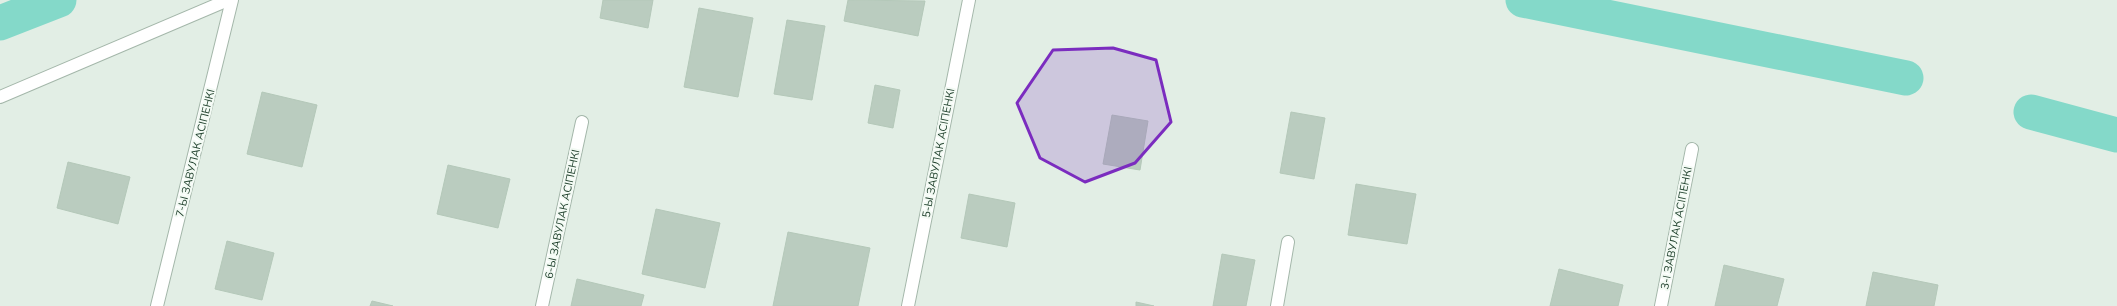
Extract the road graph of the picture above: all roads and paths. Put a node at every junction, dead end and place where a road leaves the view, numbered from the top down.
1 (228, 0) edge
2 (232, 0) edge
3 (969, 0) edge
4 (0, 97) edge
5 (582, 122) dead end
6 (1692, 149) dead end
7 (1288, 242) dead end
8 (157, 306) edge
9 (542, 306) edge
10 (908, 306) edge
11 (1277, 306) edge
12 (1661, 306) edge

1 - 4 street
2 - 8 street, 7-Ы ЗАВУЛАК АСІПЕНКІ
3 - 10 street, 5-Ы ЗАВУЛАК АСІПЕНКІ
5 - 9 street, 6-Ы ЗАВУЛАК АСІПЕНКІ
6 - 12 street, 3-І ЗАВУЛАК АСІПЕНКІ
7 - 11 street

